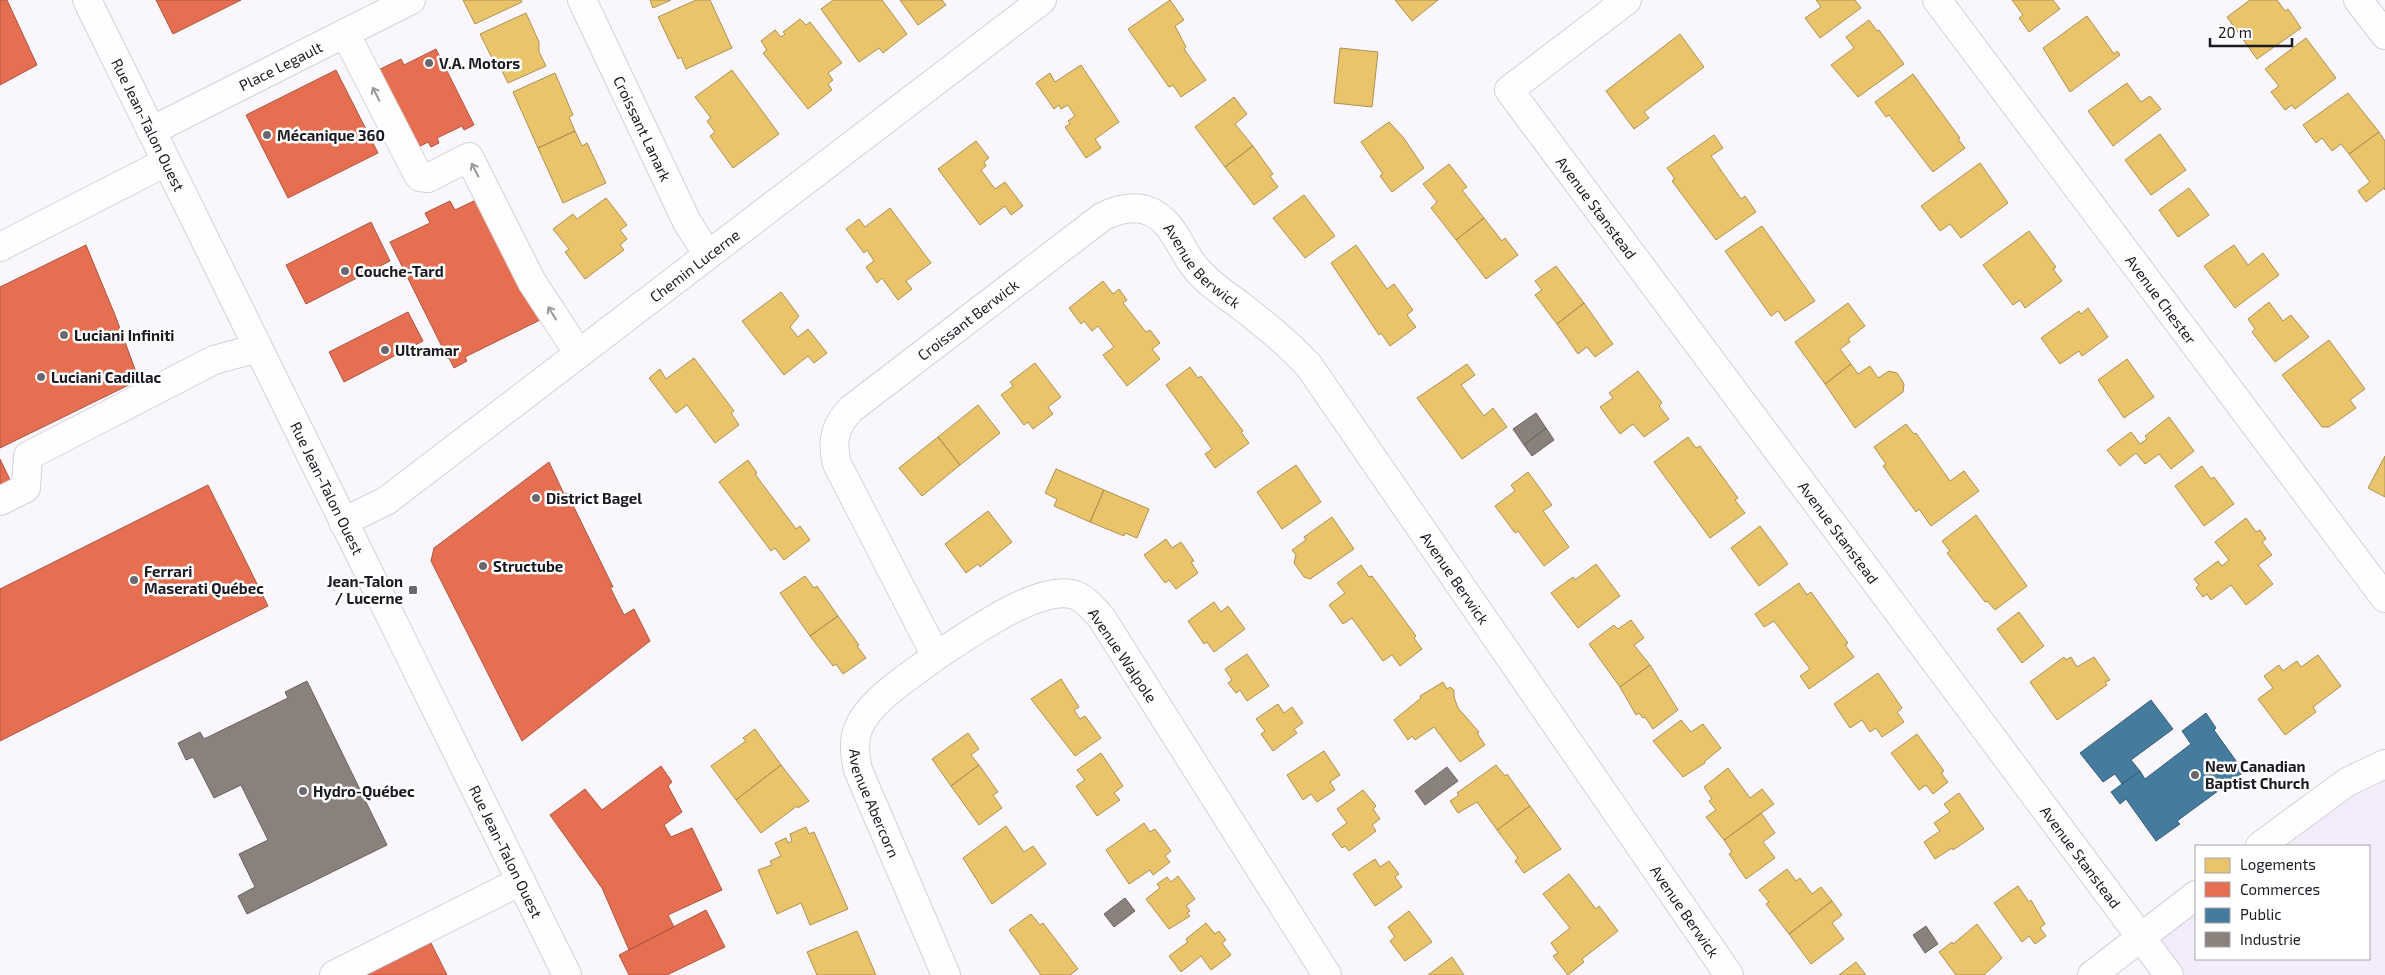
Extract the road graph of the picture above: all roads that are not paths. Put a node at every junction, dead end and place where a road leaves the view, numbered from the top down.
1 (87, 0) edge
2 (411, 0) edge
3 (582, 0) edge
4 (1042, 0) edge
5 (1627, 0) edge
6 (1937, 0) edge
7 (2358, 0) edge
8 (345, 33) junction
9 (2385, 35) edge
10 (151, 131) junction
11 (166, 162) junction
12 (1150, 212) joint
13 (0, 247) edge
14 (708, 255) junction
15 (258, 348) junction
16 (578, 354) junction
17 (0, 502) edge
18 (343, 522) junction
19 (2385, 598) edge
20 (936, 656) junction
21 (2385, 764) edge
22 (2261, 845) edge
23 (521, 881) junction
24 (2195, 896) edge
25 (2140, 938) junction
26 (334, 975) edge
27 (567, 975) edge
28 (946, 975) edge
29 (1327, 975) edge
30 (1729, 975) edge
31 (2092, 975) edge
32 (2169, 975) edge

1 - 10 street, Rue Jean-Talon Ouest
2 - 8 street, Place Legault
3 - 14 street, Croissant Lanark
4 - 14 street, Chemin Lucerne
5 - 25 street, Avenue Stanstead
6 - 19 street, Avenue Chester
7 - 9 street
8 - 10 street, Place Legault
16 -> 8 street
10 - 11 street, Rue Jean-Talon Ouest
11 - 13 street
11 - 15 street, Rue Jean-Talon Ouest
12 - 20 street, Croissant Berwick
12 - 30 street, Avenue Berwick
14 - 16 street, Chemin Lucerne
15 - 17 street
15 - 18 street, Rue Jean-Talon Ouest
16 - 18 street, Chemin Lucerne
18 - 23 street, Rue Jean-Talon Ouest
20 - 28 street, Avenue Abercorn
20 - 29 street, Avenue Walpole
21 - 22 street
23 - 26 street
23 - 27 street, Rue Jean-Talon Ouest
24 - 25 street
25 - 31 street
25 - 32 street, Avenue Stanstead

